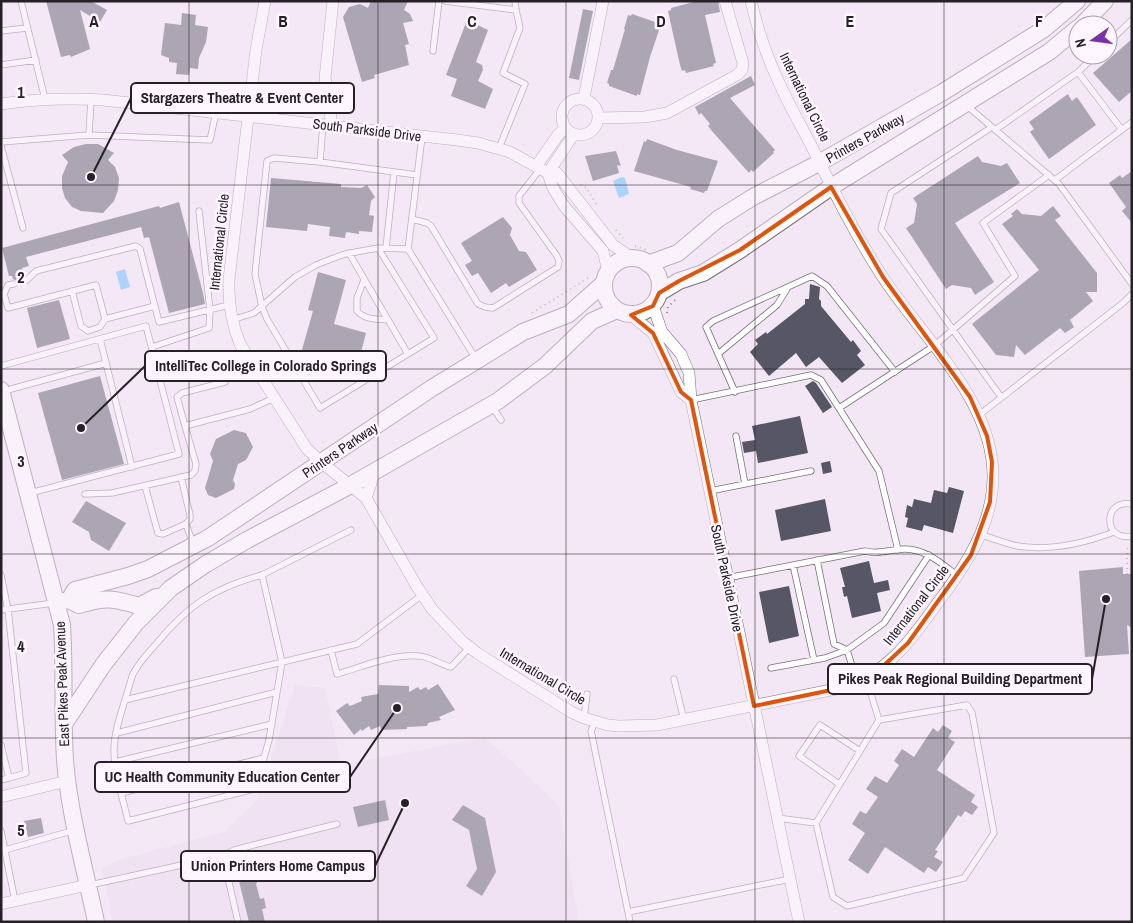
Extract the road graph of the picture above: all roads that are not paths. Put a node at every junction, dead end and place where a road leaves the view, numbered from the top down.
1 (21, 1) edge
2 (265, 1) edge
3 (333, 1) edge
4 (439, 1) edge
5 (445, 1) edge
6 (515, 1) edge
7 (603, 1) edge
8 (725, 1) edge
9 (751, 1) edge
10 (1076, 1) edge
11 (1106, 2) edge
12 (516, 10) junction
13 (1092, 15) edge
14 (1132, 20) edge
15 (28, 28) junction
16 (1, 31) edge
17 (1118, 33) edge
18 (1068, 36) edge
19 (433, 50) dead end
20 (36, 60) junction
21 (1, 65) edge
22 (1085, 65) edge
23 (1078, 72) junction
24 (584, 98) junction
25 (45, 99) junction
26 (91, 99) junction
27 (1, 104) edge
28 (965, 104) junction
29 (216, 112) junction
30 (248, 116) junction
31 (598, 118) junction
32 (1132, 122) edge
33 (327, 124) junction
34 (994, 128) junction
35 (1122, 130) junction
36 (569, 131) junction
37 (89, 135) junction
38 (422, 137) junction
39 (1, 144) edge
40 (499, 148) junction
41 (320, 162) junction
42 (819, 163) junction
43 (542, 169) junction
44 (394, 172) junction
45 (417, 175) junction
46 (1049, 175) junction
47 (1055, 180) junction
48 (831, 187) junction
49 (199, 211) dead end
50 (412, 219) junction
51 (23, 228) dead end
52 (378, 248) junction
53 (386, 248) junction
54 (408, 249) junction
55 (630, 251) junction
56 (349, 253) junction
57 (650, 257) junction
58 (606, 277) junction
59 (364, 280) junction
60 (22, 282) dead end
61 (14, 284) dead end
62 (1132, 284) edge
63 (788, 288) junction
64 (72, 291) junction
65 (3, 294) edge
66 (1132, 294) edge
67 (656, 300) junction
68 (229, 305) junction
69 (155, 306) junction
70 (262, 307) junction
71 (210, 310) junction
72 (624, 312) junction
73 (105, 319) junction
74 (232, 320) junction
75 (388, 320) junction
76 (952, 330) junction
77 (100, 339) junction
78 (934, 346) junction
79 (152, 347) junction
80 (408, 354) junction
81 (718, 354) junction
82 (478, 360) junction
83 (106, 363) junction
84 (1, 366) edge
85 (895, 372) junction
86 (225, 382) dead end
87 (735, 392) junction
88 (1001, 397) junction
89 (2, 398) edge
90 (274, 398) junction
91 (691, 400) junction
92 (491, 404) junction
93 (839, 408) junction
94 (979, 415) junction
95 (501, 420) dead end
96 (186, 426) junction
97 (736, 436) dead end
98 (321, 462) junction
99 (132, 467) junction
100 (375, 471) junction
101 (811, 471) dead end
102 (181, 478) junction
103 (745, 484) junction
104 (145, 486) junction
105 (350, 486) junction
106 (710, 491) junction
107 (28, 494) junction
108 (85, 494) dead end
109 (366, 498) junction
110 (1132, 504) edge
111 (186, 524) junction
112 (351, 530) dead end
113 (1114, 532) junction
114 (980, 535) junction
115 (1132, 536) edge
116 (193, 546) junction
117 (898, 550) junction
118 (929, 555) junction
119 (817, 560) junction
120 (794, 565) junction
121 (1, 575) edge
122 (262, 575) junction
123 (958, 576) junction
124 (727, 578) junction
125 (171, 588) junction
126 (422, 595) junction
127 (62, 601) junction
128 (4, 610) edge
129 (470, 647) junction
130 (331, 650) junction
131 (847, 650) junction
132 (814, 660) junction
133 (282, 662) junction
134 (771, 668) dead end
135 (674, 679) dead end
136 (862, 680) junction
137 (277, 692) junction
138 (587, 694) dead end
139 (125, 700) junction
140 (754, 706) junction
141 (589, 720) junction
142 (684, 720) junction
143 (879, 720) junction
144 (64, 724) junction
145 (272, 724) junction
146 (117, 732) junction
147 (1, 745) edge
148 (860, 751) junction
149 (264, 758) junction
150 (115, 762) junction
151 (9, 778) junction
152 (1, 780) edge
153 (67, 781) junction
154 (839, 784) junction
155 (121, 793) junction
156 (1, 797) edge
157 (777, 818) junction
158 (816, 823) junction
159 (337, 824) dead end
160 (76, 829) junction
161 (1, 831) edge
162 (5, 850) junction
163 (223, 856) junction
164 (790, 879) junction
165 (88, 885) junction
166 (15, 901) junction
167 (1, 904) edge
168 (628, 912) junction
169 (96, 922) edge
170 (238, 922) edge
171 (630, 922) edge
172 (799, 922) edge

1 - 15 lane
2 - 30 street, International Circle
3 - 33 street
4 - 19 lane
5 - 12 lane
6 - 12 lane
7 - 24 street
8 - 31 street
9 - 42 street, International Circle
10 - 42 main road, Printers Parkway
11 - 13 main road
12 - 40 lane
14 - 17 lane
15 - 16 lane
15 - 20 lane
18 - 28 main road, Printers Parkway
20 - 21 lane
20 - 25 lane
22 - 23 lane
23 - 34 lane
23 - 35 lane
24 - 31 street
24 - 36 street
25 - 26 street, South Parkside Drive
25 - 27 street, South Parkside Drive
26 - 29 street, South Parkside Drive
26 - 37 lane
28 - 34 lane
28 - 48 main road, Printers Parkway
29 - 30 street, South Parkside Drive
29 - 37 lane
30 - 33 street, South Parkside Drive
30 - 68 street, International Circle
31 - 36 street
32 - 35 lane
33 - 38 street, South Parkside Drive
33 - 41 lane
34 - 46 lane
34 - 76 lane
35 - 47 lane
36 - 43 street
37 - 39 lane
38 - 40 street, South Parkside Drive
38 - 45 lane
39 - 51 lane
40 - 43 street, South Parkside Drive
41 - 44 lane
41 - 70 lane
42 - 48 street, International Circle
42 - 57 main road, Printers Parkway
43 - 50 lane
43 - 55 street, South Parkside Drive
43 - 58 street
44 - 45 lane
44 - 53 lane
45 - 50 lane
46 - 47 lane
46 - 76 lane
47 - 62 lane
48 - 67 main road, Printers Parkway
48 - 78 street, International Circle
49 - 71 lane
50 - 54 lane
52 - 53 lane
52 - 56 lane
52 - 80 lane
53 - 54 lane
54 - 82 lane
55 - 57 main road, South Parkside Drive
55 - 58 main road
56 - 59 lane
56 - 70 lane
57 - 67 main road, South Parkside Drive
58 - 72 main road
58 - 82 main road, Printers Parkway
59 - 75 lane
59 - 75 lane
60 - 69 lane
61 - 65 lane
63 - 81 lane
63 - 81 lane
63 - 85 lane
64 - 65 lane
64 - 73 lane
64 - 73 lane
66 - 88 lane
67 - 72 main road
67 - 91 street, South Parkside Drive
68 - 71 lane
68 - 74 street, International Circle
69 - 71 lane
69 - 73 lane
70 - 74 lane
70 - 80 lane
71 - 79 lane
72 - 91 street
72 - 92 main road
74 - 90 street, International Circle
75 - 80 lane
76 - 78 lane
76 - 88 lane
77 - 79 lane
77 - 83 lane
77 - 84 lane
78 - 85 lane
78 - 94 street, International Circle
79 - 99 lane
81 - 87 lane
82 - 98 main road, Printers Parkway
83 - 89 lane
83 - 99 lane
85 - 93 lane
86 - 96 lane
87 - 91 lane
87 - 93 lane
88 - 94 lane
89 - 107 main road, East Pikes Peak Avenue
90 - 96 lane
90 - 98 street, International Circle
91 - 106 street, South Parkside Drive
92 - 95 lane
92 - 100 main road
93 - 117 lane
94 - 114 street, International Circle
96 - 102 lane
97 - 103 lane
98 - 105 street, International Circle
98 - 116 main road, Printers Parkway
99 - 107 lane
100 - 105 main road
100 - 109 street
101 - 103 lane
102 - 104 lane
102 - 111 lane
103 - 106 lane
104 - 108 lane
104 - 111 lane
105 - 109 street, International Circle
105 - 125 main road
106 - 124 street, South Parkside Drive
107 - 127 main road, East Pikes Peak Avenue
109 - 126 street, International Circle
110 - 113 lane
111 - 116 lane
112 - 122 lane
113 - 114 lane
113 - 115 lane
114 - 123 street, International Circle
116 - 127 main road, Printers Parkway
117 - 118 lane
117 - 119 lane
118 - 123 lane
118 - 131 lane
119 - 120 lane
119 - 131 lane
120 - 124 lane
120 - 132 lane
121 - 128 lane
122 - 133 lane
122 - 139 lane
123 - 136 street, International Circle
124 - 140 street, South Parkside Drive
125 - 127 main road
125 - 144 main road
126 - 129 street, International Circle
126 - 130 lane
127 - 128 lane
127 - 144 main road, East Pikes Peak Avenue
128 - 151 lane
129 - 130 lane
129 - 141 street, International Circle
130 - 133 lane
131 - 132 lane
131 - 136 lane
132 - 134 lane
133 - 137 lane
133 - 139 lane
135 - 142 lane
136 - 140 street, International Circle
136 - 143 lane
137 - 145 lane
137 - 146 lane
138 - 141 lane
139 - 146 lane
140 - 142 street, International Circle
140 - 157 street, South Parkside Drive
141 - 142 street, International Circle
141 - 168 lane
143 - 148 lane
143 - 158 lane
144 - 153 main road, East Pikes Peak Avenue
145 - 149 lane
145 - 150 lane
146 - 150 lane
147 - 151 lane
148 - 154 lane
148 - 154 lane
149 - 155 lane
149 - 155 lane
150 - 155 lane
151 - 152 lane
153 - 156 street
153 - 160 main road, East Pikes Peak Avenue
154 - 158 lane
157 - 158 lane
157 - 164 street, South Parkside Drive
159 - 163 lane
160 - 162 lane
160 - 165 main road, East Pikes Peak Avenue
161 - 162 lane
162 - 166 lane
163 - 165 lane
163 - 170 lane
164 - 168 lane
164 - 172 street, South Parkside Drive
165 - 166 street
165 - 169 main road, East Pikes Peak Avenue
166 - 167 street
168 - 171 lane

